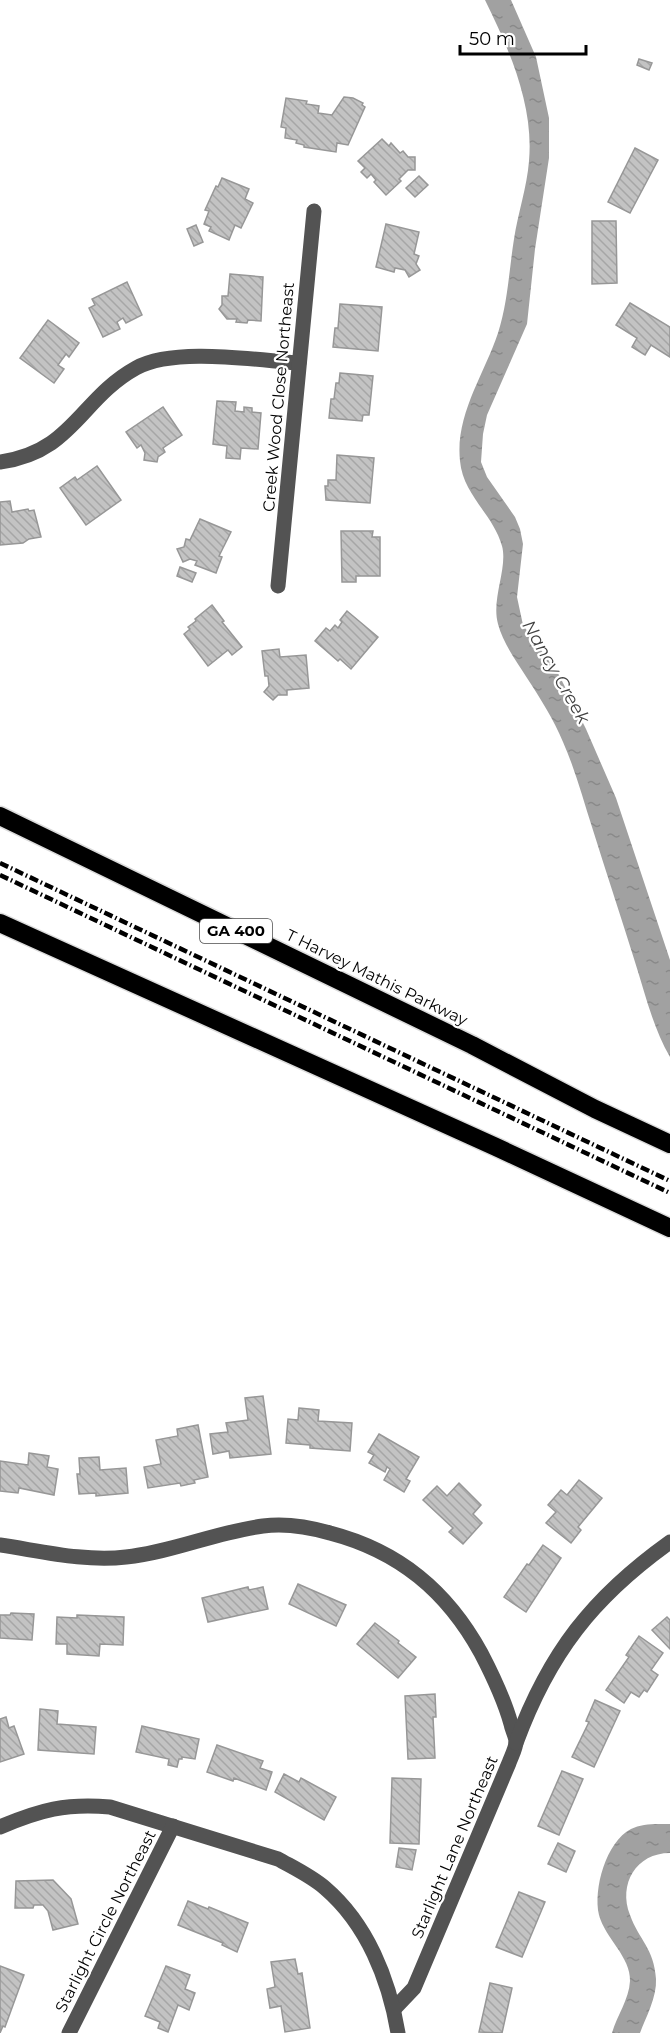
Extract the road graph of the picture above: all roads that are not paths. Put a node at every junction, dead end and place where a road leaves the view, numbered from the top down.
1 (314, 211) dead end
2 (299, 363) junction
3 (0, 462) edge
4 (278, 586) dead end
5 (0, 816) edge
6 (0, 923) edge
7 (670, 1144) edge
8 (670, 1228) edge
9 (670, 1542) edge
10 (0, 1545) edge
11 (516, 1743) junction
12 (173, 1826) junction
13 (0, 1827) edge
14 (394, 2009) junction
15 (69, 2033) edge
16 (398, 2033) edge

1 - 2 street, Creek Wood Close Northeast
2 - 3 street
2 - 4 street, Creek Wood Close Northeast
5 - 7 highway, T Harvey Mathis Parkway / GA 400
6 - 8 highway
9 - 11 street
10 - 11 street, Starlight Lane Northeast
11 - 14 street, Starlight Lane Northeast
12 - 13 street
12 - 14 street
12 - 15 street, Starlight Circle Northeast
14 - 16 street

